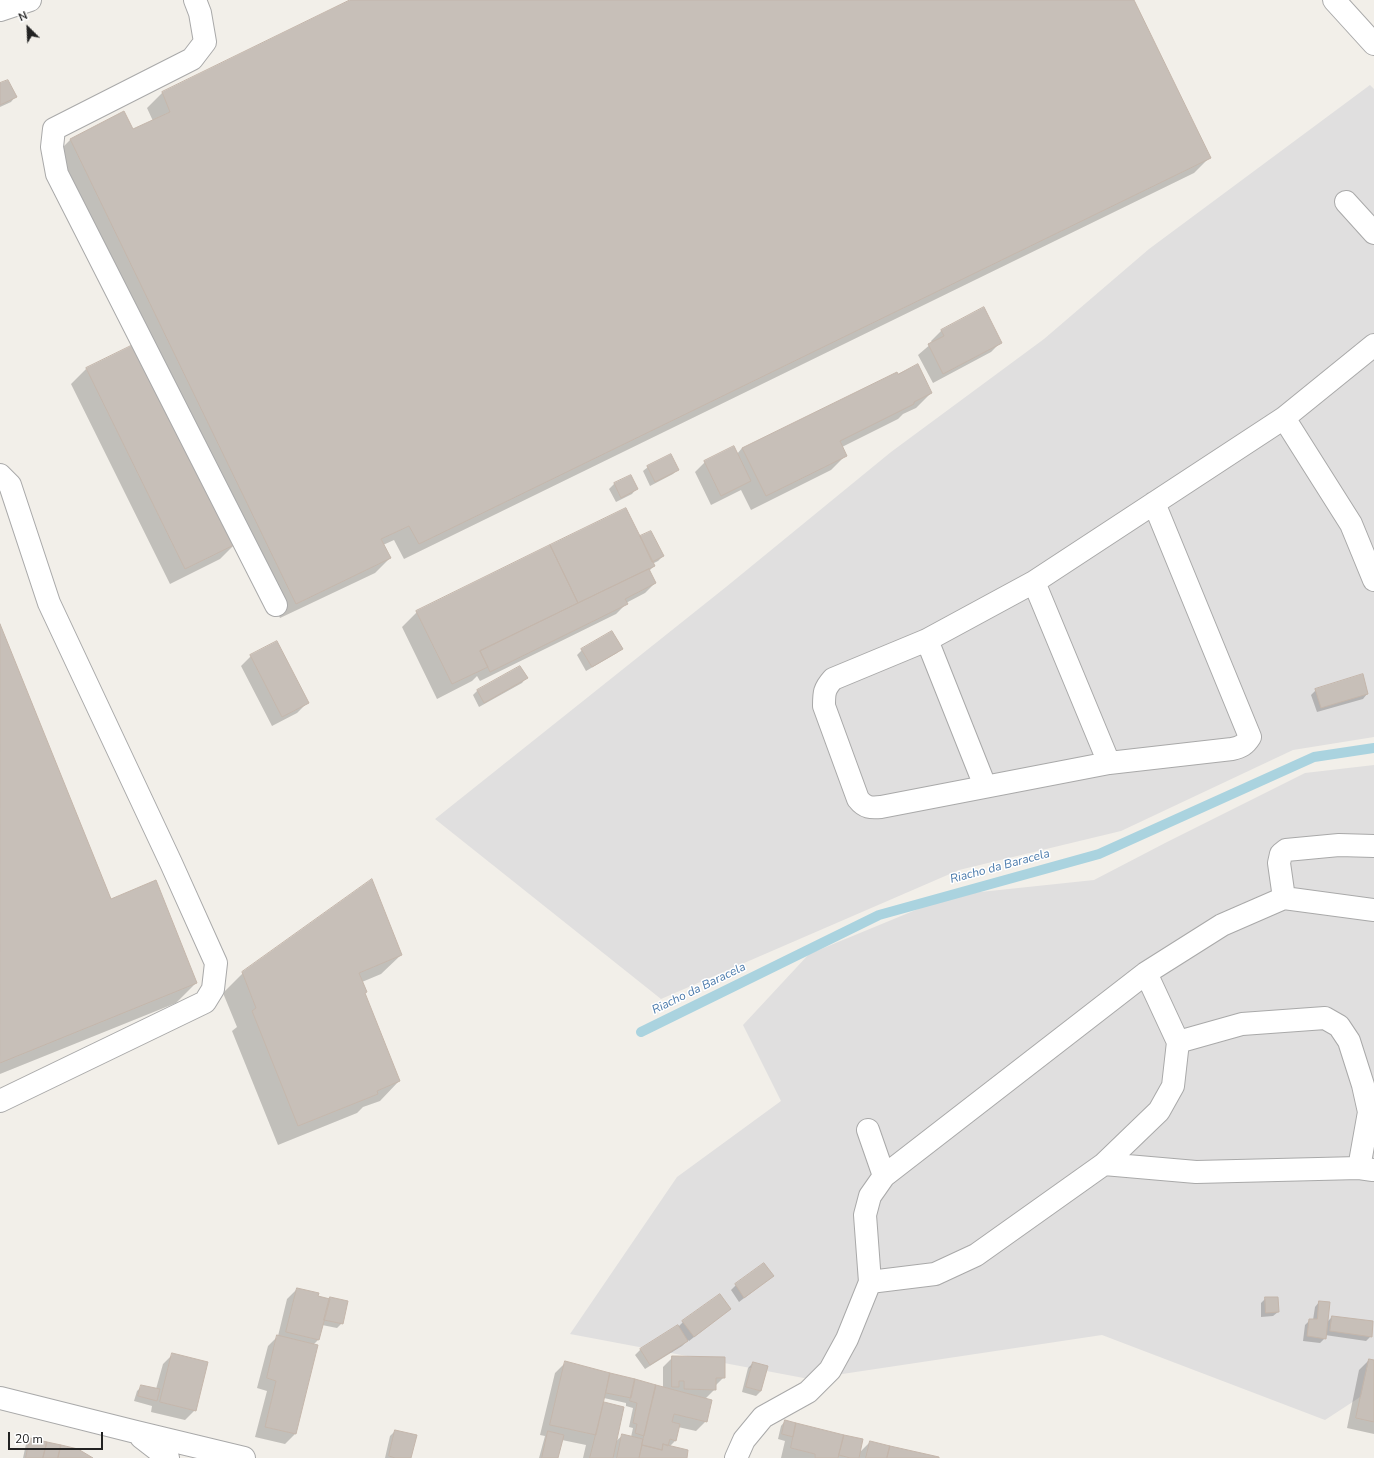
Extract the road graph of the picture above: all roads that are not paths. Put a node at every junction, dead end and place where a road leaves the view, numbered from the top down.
1 (30, 0) edge
2 (195, 0) edge
3 (1334, 0) edge
4 (0, 10) edge
5 (1374, 44) edge
6 (1346, 202) dead end
7 (1374, 233) edge
8 (1374, 344) edge
9 (1284, 418) junction
10 (0, 475) edge
11 (1154, 503) junction
12 (1374, 580) edge
13 (1034, 582) junction
14 (276, 605) dead end
15 (927, 640) junction
16 (1109, 762) junction
17 (985, 786) junction
18 (1374, 846) edge
19 (1284, 898) junction
20 (1374, 910) edge
21 (1146, 973) junction
22 (1178, 1042) junction
23 (0, 1101) edge
24 (868, 1130) dead end
25 (1104, 1164) junction
26 (1366, 1169) edge
27 (884, 1176) junction
28 (870, 1282) junction
29 (0, 1398) edge
30 (136, 1432) junction
31 (168, 1458) edge
32 (244, 1458) edge
33 (736, 1458) edge

1 - 4 street
2 - 14 street
3 - 5 street
6 - 7 street
8 - 9 street
9 - 11 street
9 - 12 street
10 - 23 street
11 - 13 street
11 - 16 street
13 - 15 street
13 - 16 street
15 - 17 street
15 - 17 street
16 - 17 street
18 - 19 street
19 - 20 street
19 - 21 street
21 - 22 street
21 - 27 street
22 - 25 street
22 - 26 street
24 - 27 street
25 - 26 street
25 - 28 street
27 - 28 street
28 - 33 street
29 - 30 street
30 - 31 street
30 - 32 street

